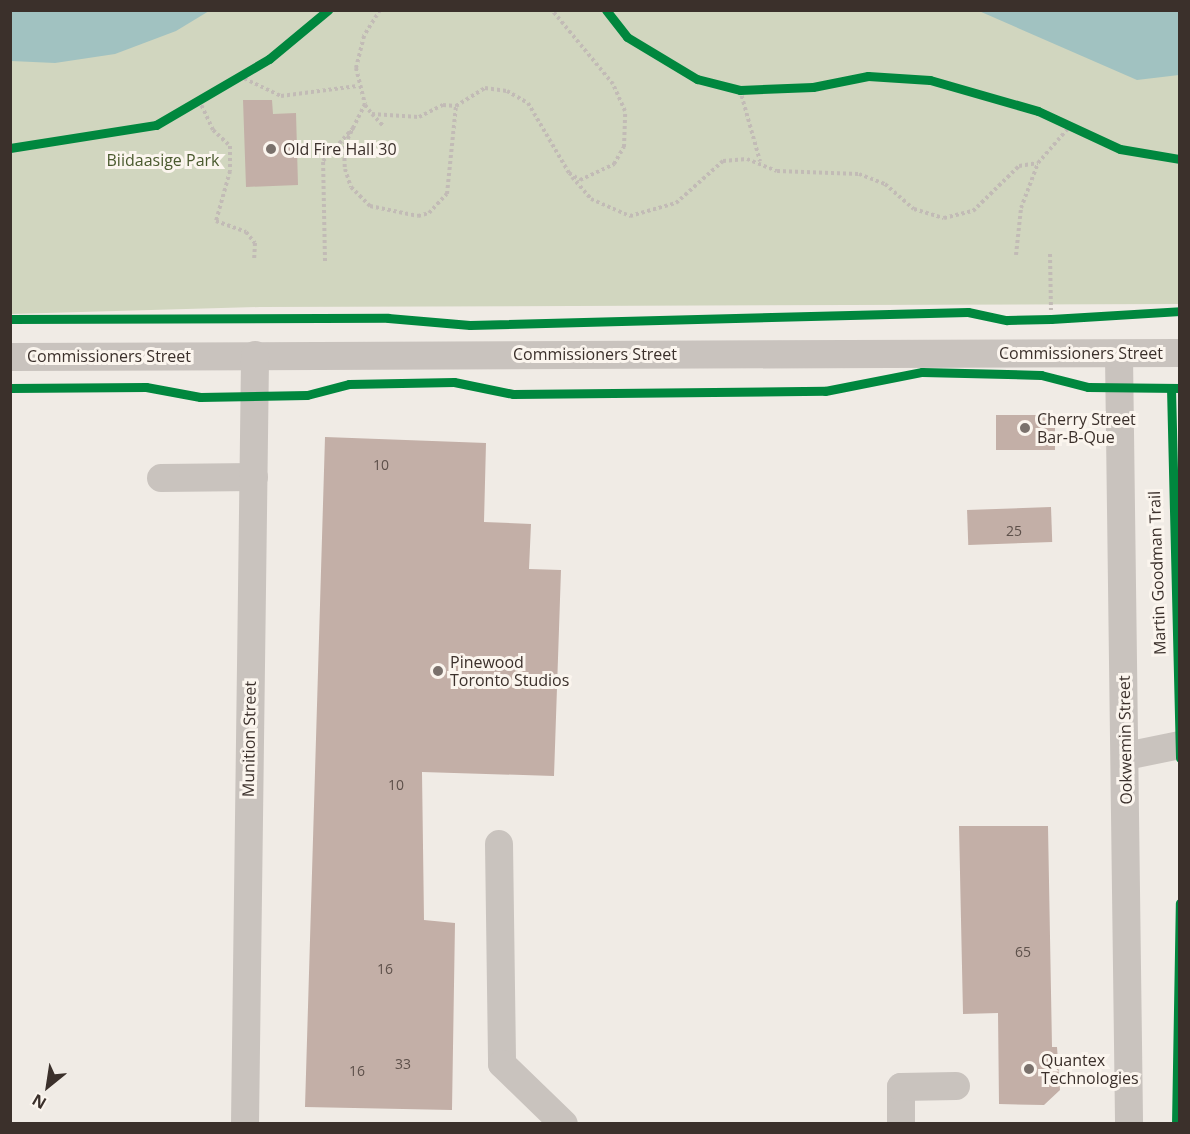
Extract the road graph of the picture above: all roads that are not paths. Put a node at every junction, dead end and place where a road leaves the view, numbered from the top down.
1 (1179, 353) edge
2 (255, 355) junction
3 (1119, 356) junction
4 (10, 357) edge
5 (254, 477) junction
6 (161, 478) dead end
7 (1179, 745) edge
8 (1126, 756) junction
9 (499, 844) dead end
10 (956, 1086) dead end
11 (245, 1124) edge
12 (564, 1124) edge
13 (902, 1124) edge
14 (1129, 1124) edge

1 - 3 street, Commissioners Street
2 - 3 street, Commissioners Street
2 - 4 street, Commissioners Street
2 - 5 street, Munition Street
3 - 8 street, Ookwemin Street
5 - 6 street
5 - 11 street, Munition Street
7 - 8 street
8 - 14 street, Ookwemin Street
9 - 12 street
10 - 13 street

